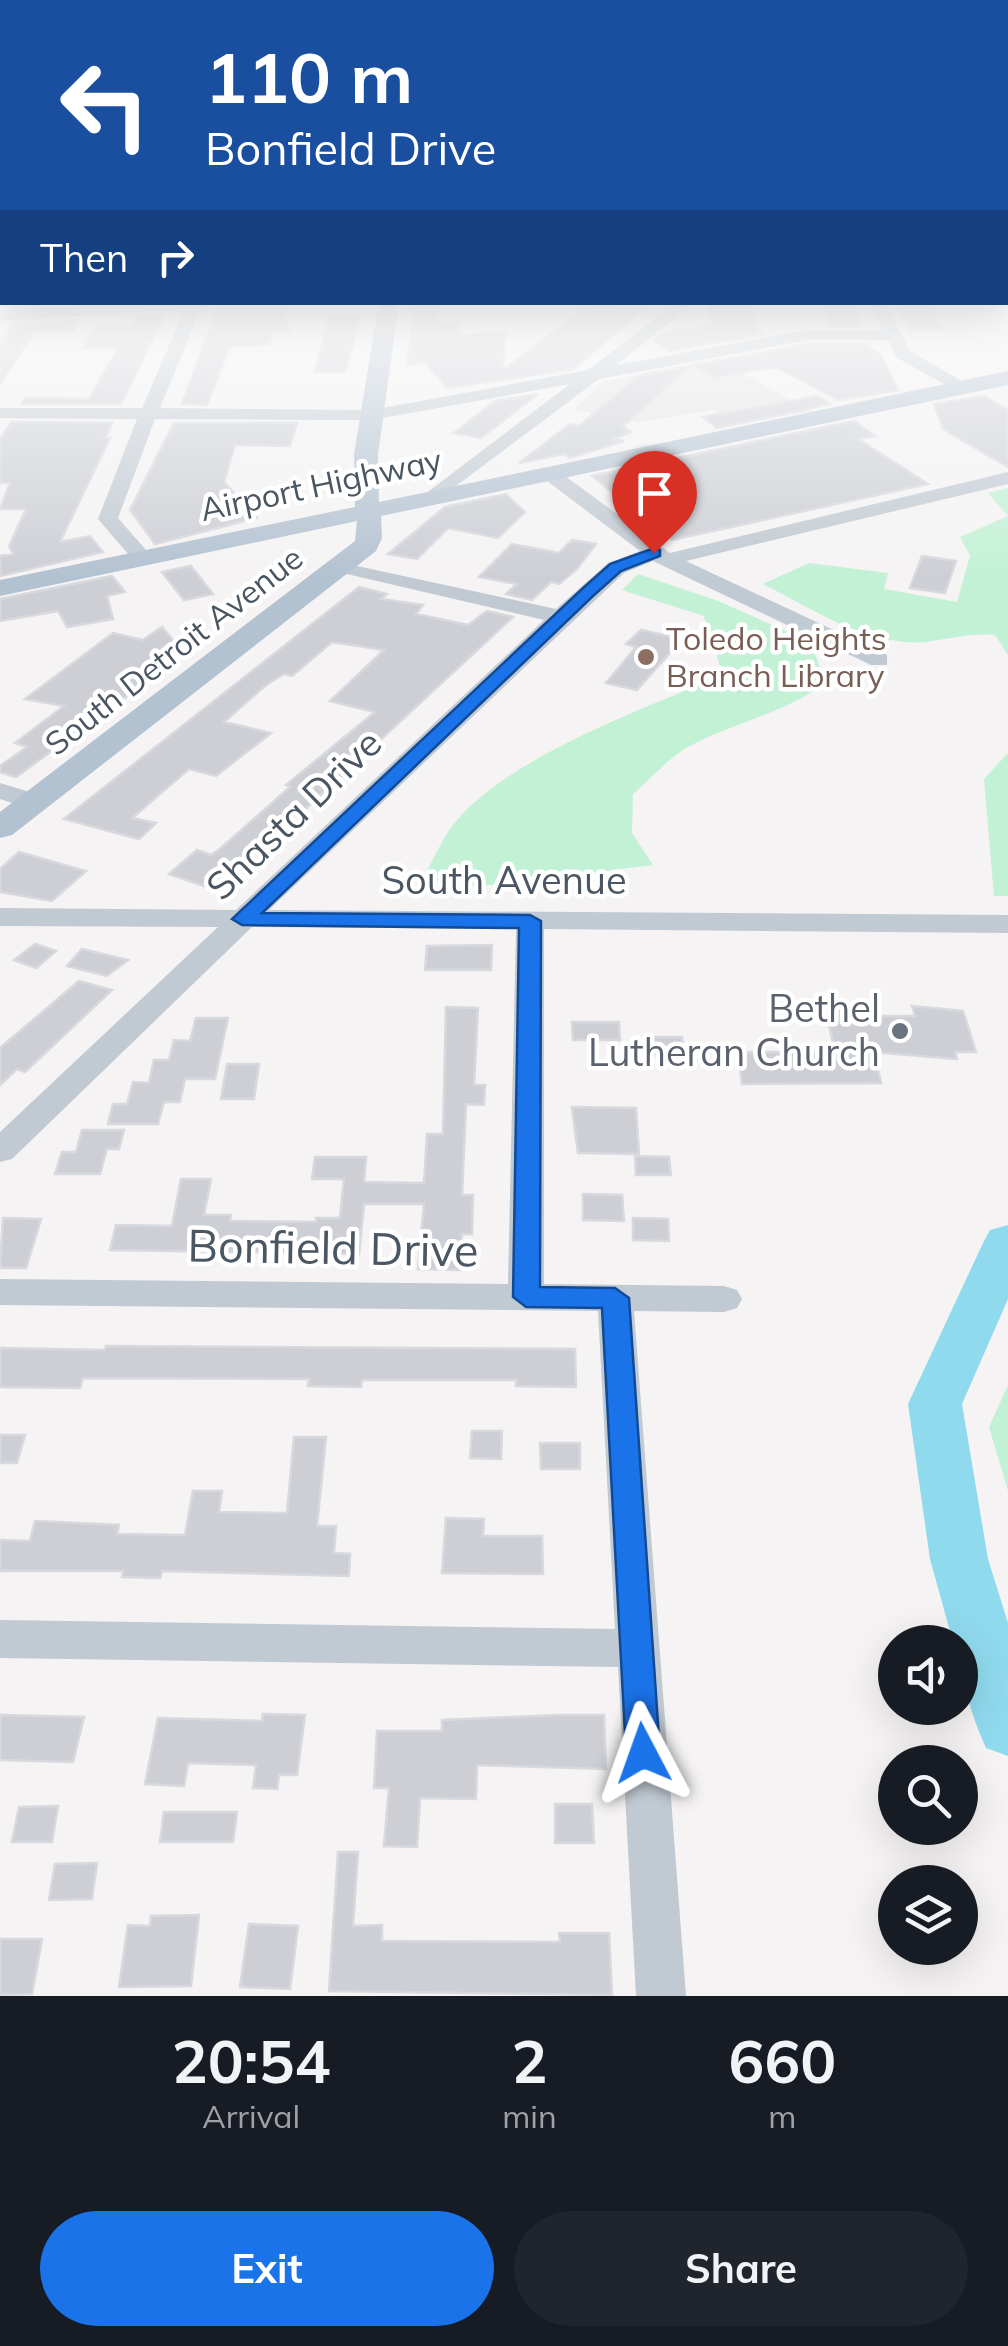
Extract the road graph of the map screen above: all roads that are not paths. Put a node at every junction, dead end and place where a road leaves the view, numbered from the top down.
1 (158, 390) edge
2 (376, 390) edge
3 (509, 390) edge
4 (573, 390) edge
5 (953, 390) edge
6 (0, 413) edge
7 (148, 414) junction
8 (372, 415) junction
9 (364, 462) junction
10 (550, 474) junction
11 (1008, 478) edge
12 (440, 496) junction
13 (366, 512) junction
14 (660, 556) junction
15 (142, 558) junction
16 (352, 559) junction
17 (0, 588) edge
18 (560, 618) junction
19 (879, 660) dead end
20 (0, 792) edge
21 (34, 802) junction
22 (0, 828) edge
23 (0, 917) edge
24 (242, 919) junction
25 (530, 921) junction
26 (1008, 924) edge
27 (0, 1151) edge
28 (0, 1292) edge
29 (526, 1297) junction
30 (615, 1298) junction
31 (724, 1299) dead end
32 (0, 1639) edge
33 (635, 1648) junction
34 (661, 1996) edge

1 - 7 street
2 - 8 main road
3 - 8 street
4 - 12 street
5 - 10 main road, Airport Highway
6 - 7 street
7 - 8 street
7 - 15 street
8 - 9 main road
9 - 12 main road
9 - 13 main road
10 - 12 main road, Airport Highway
10 - 14 street
11 - 14 street, Shasta Drive
12 - 13 main road, Airport Highway
12 - 16 main road, South Detroit Avenue
13 - 15 main road, Airport Highway
13 - 16 main road
14 - 18 street, Shasta Drive
14 - 19 street
15 - 17 main road, Airport Highway
16 - 18 street
16 - 21 main road, South Detroit Avenue
18 - 24 street, Shasta Drive
20 - 21 street
21 - 22 main road, South Detroit Avenue
23 - 24 street, South Avenue
24 - 25 street, South Avenue
24 - 27 street, Shasta Drive
25 - 26 street, South Avenue
25 - 29 street
28 - 29 street, Bonfield Drive
29 - 30 street, Bonfield Drive
30 - 31 street, Bonfield Drive
30 - 33 street
32 - 33 street
33 - 34 street

